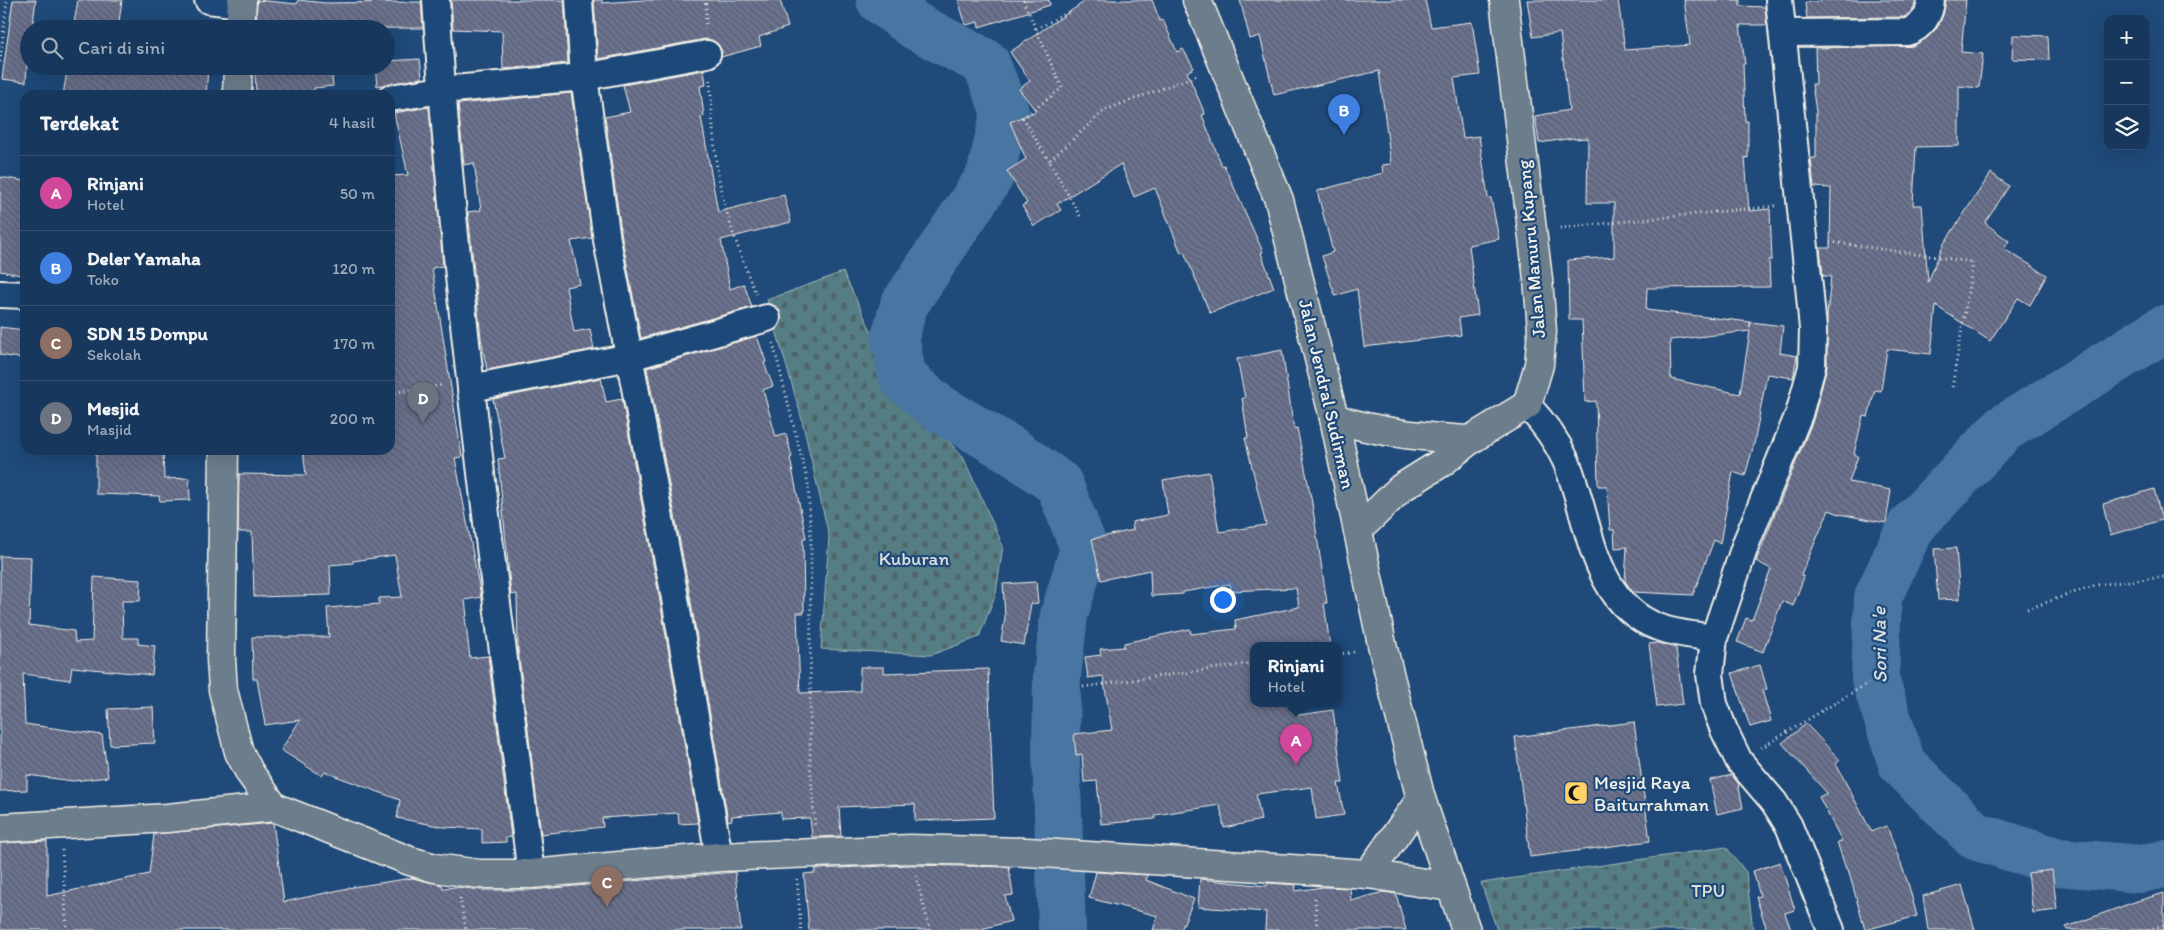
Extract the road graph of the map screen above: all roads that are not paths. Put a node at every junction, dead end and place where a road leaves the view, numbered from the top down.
1 (208, 0) edge
2 (436, 0) edge
3 (579, 0) edge
4 (1197, 0) edge
5 (1504, 0) edge
6 (1779, 0) edge
7 (1931, 0) edge
8 (241, 11) edge
9 (1782, 33) junction
10 (708, 54) road end
11 (237, 75) edge
12 (584, 77) junction
13 (236, 90) edge
14 (442, 90) junction
15 (395, 97) edge
16 (0, 294) edge
17 (20, 295) edge
18 (767, 318) road end
19 (630, 358) junction
20 (471, 384) junction
21 (1528, 405) junction
22 (1334, 418) junction
23 (1470, 440) junction
24 (224, 455) edge
25 (1358, 530) junction
26 (1714, 638) junction
27 (1421, 799) junction
28 (274, 807) junction
29 (0, 828) edge
30 (719, 857) junction
31 (531, 874) junction
32 (1368, 874) junction
33 (1450, 887) junction
34 (1466, 930) edge
35 (1831, 930) edge

1 - 8 street
2 - 14 street
3 - 12 street
4 - 22 main road, Jalan Jendral Sudirman
5 - 21 main road, Jalan Manuru Kupang
6 - 9 street
7 - 9 street
9 - 26 street
10 - 12 street
11 - 13 main road
12 - 14 street
12 - 19 street
14 - 15 street
14 - 20 street
16 - 17 street
18 - 19 street
19 - 20 street
19 - 30 street
20 - 31 street
21 - 23 main road
21 - 26 street
22 - 23 main road
22 - 25 main road, Jalan Jendral Sudirman
23 - 25 main road
24 - 28 main road
25 - 27 main road, Jalan Jendral Sudirman
26 - 35 street
27 - 32 main road
27 - 33 main road, Jalan Jendral Sudirman
28 - 29 main road
28 - 31 main road
30 - 31 main road
30 - 32 main road
32 - 33 main road
33 - 34 main road, Jalan Jendral Sudirman

